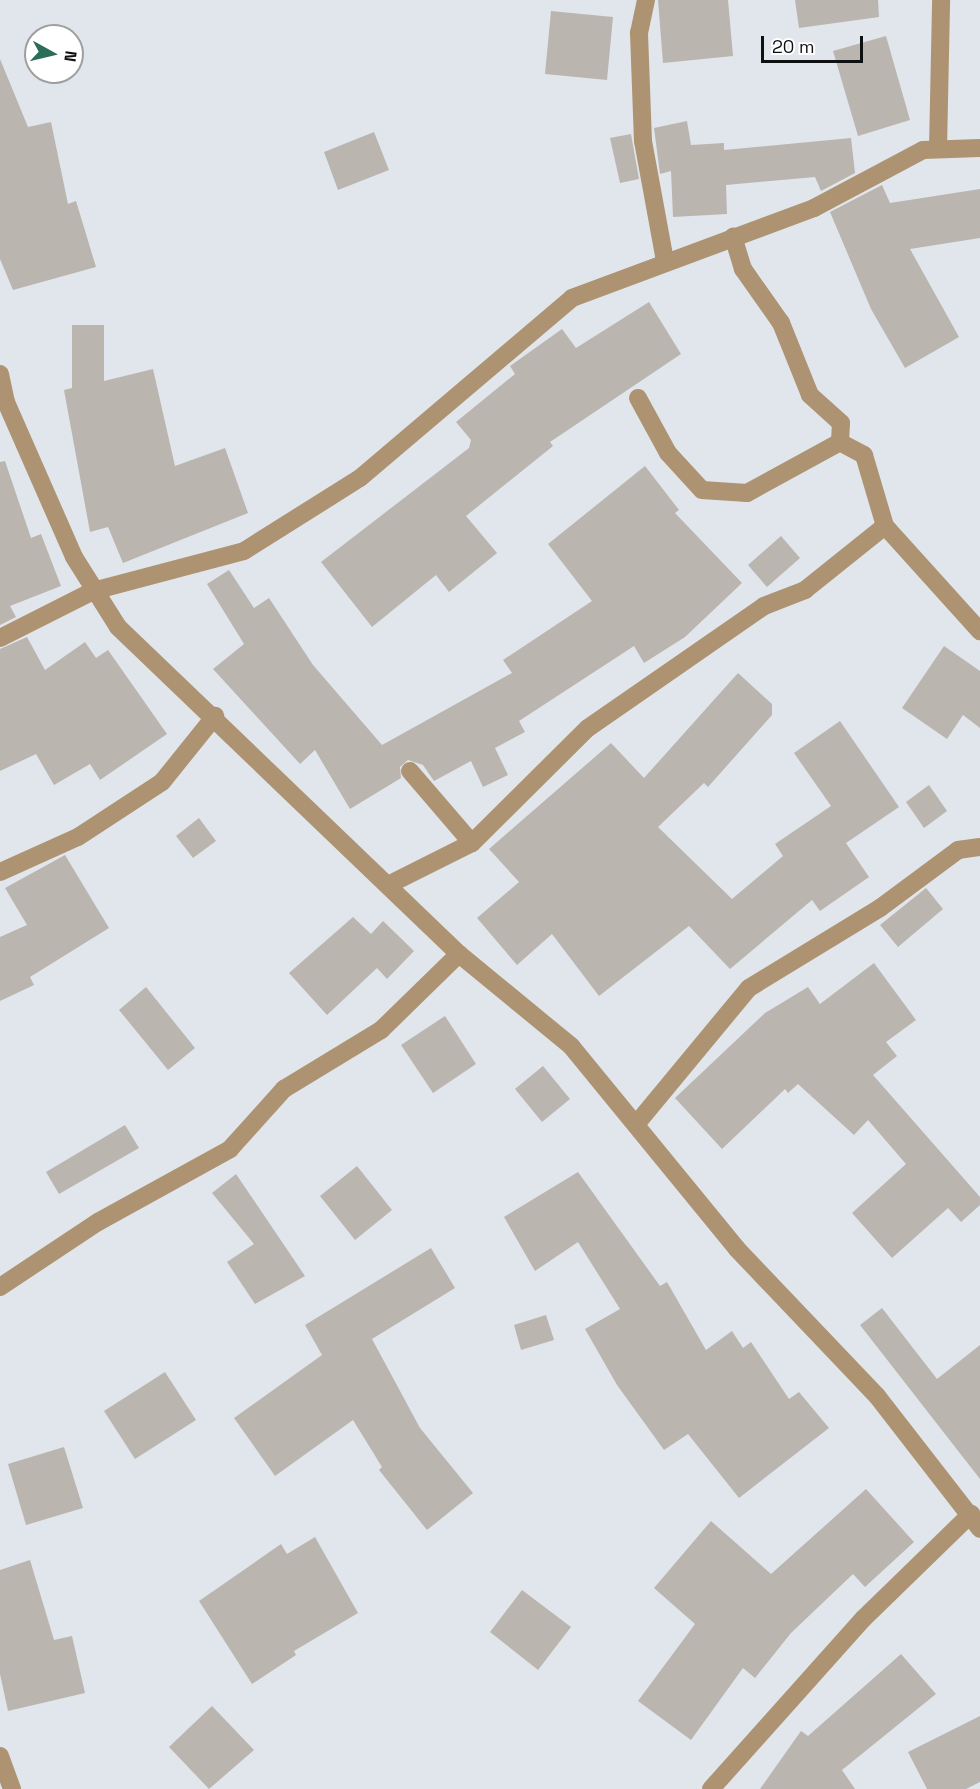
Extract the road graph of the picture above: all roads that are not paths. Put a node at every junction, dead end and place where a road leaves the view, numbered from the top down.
1 (646, 0) edge
2 (941, 0) edge
3 (980, 148) edge
4 (938, 149) junction
5 (733, 237) junction
6 (665, 261) junction
7 (0, 374) edge
8 (638, 398) dead end
9 (3, 402) edge
10 (840, 442) junction
11 (885, 526) junction
12 (93, 591) junction
13 (980, 631) edge
14 (0, 638) edge
15 (215, 716) junction
16 (410, 771) dead end
17 (472, 843) junction
18 (980, 847) edge
19 (0, 872) edge
20 (388, 885) junction
21 (459, 954) junction
22 (638, 1122) junction
23 (0, 1287) edge
24 (976, 1522) edge
25 (0, 1756) edge
26 (12, 1789) edge
27 (711, 1789) edge

1 - 6 street
2 - 4 street
3 - 4 street
4 - 5 street
5 - 6 street
5 - 10 street
6 - 12 street
7 - 9 street
8 - 10 street
9 - 12 street
10 - 11 street
11 - 13 street
11 - 17 street
12 - 14 street
12 - 15 street
15 - 19 street
15 - 20 street
16 - 17 street
17 - 20 street
18 - 22 street
20 - 21 street
21 - 22 street
21 - 23 street
22 - 24 street
24 - 27 street
25 - 26 street

